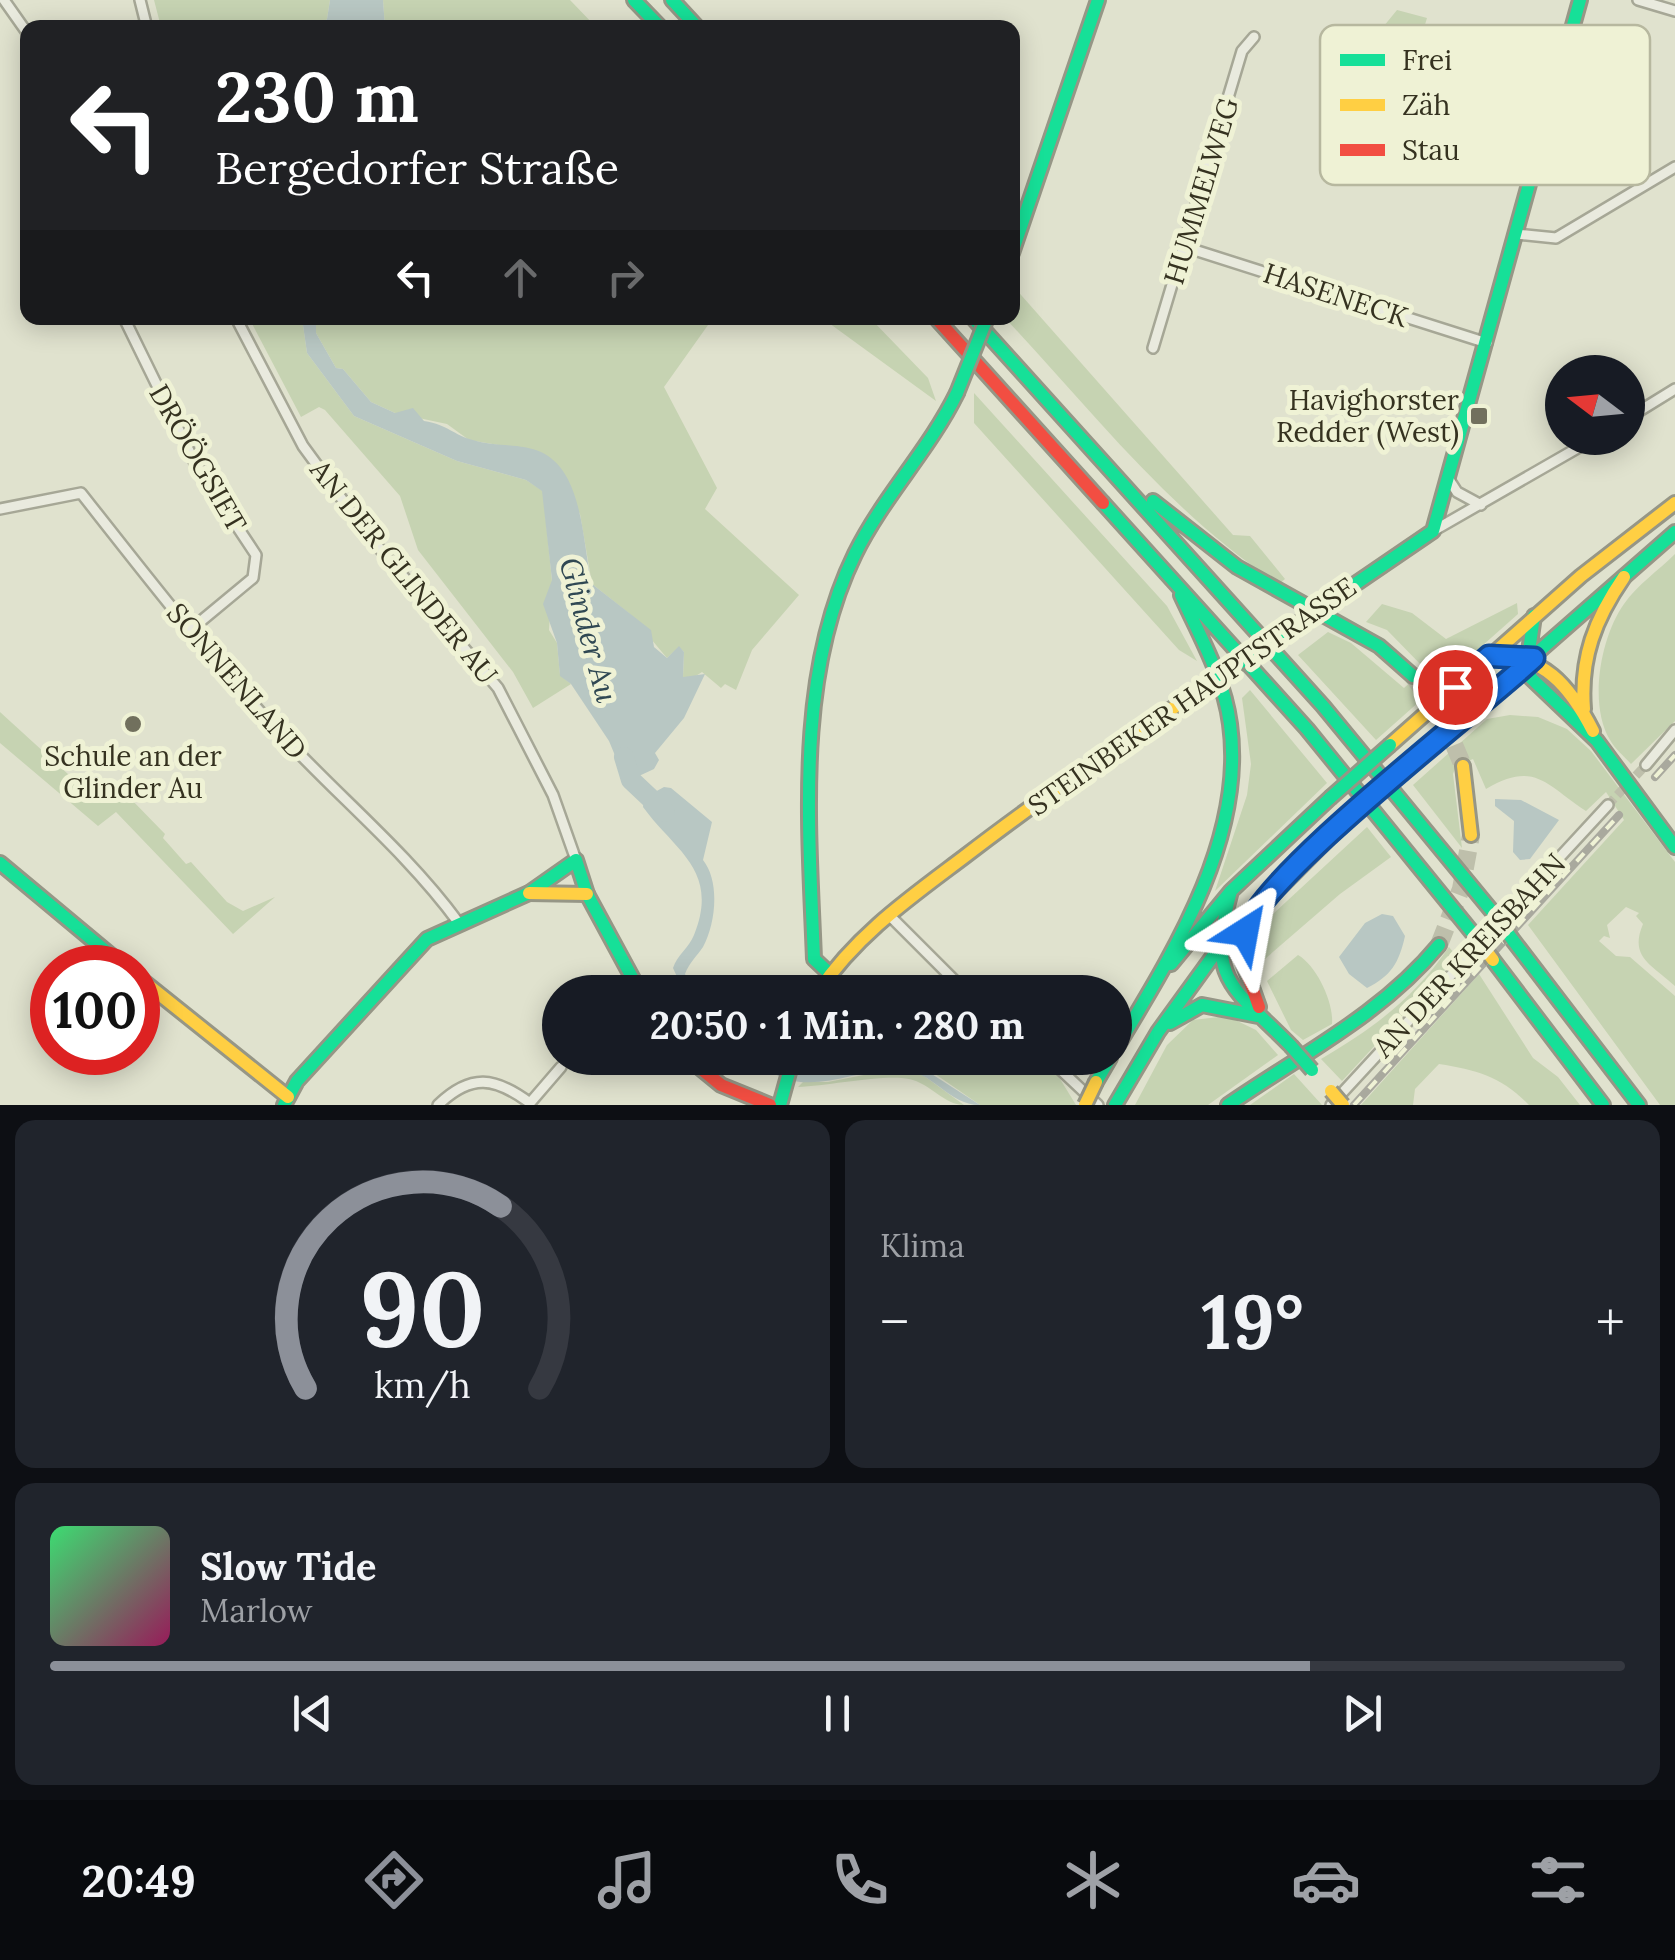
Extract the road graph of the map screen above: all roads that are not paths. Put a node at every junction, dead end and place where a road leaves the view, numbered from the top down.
1 (4, 0) edge
2 (634, 0) edge
3 (672, 0) edge
4 (1098, 0) edge
5 (1580, 0) edge
6 (1638, 0) edge
7 (1675, 11) edge
8 (653, 20) edge
9 (691, 20) edge
10 (20, 23) edge
11 (1573, 25) edge
12 (1254, 36) dead end
13 (1675, 167) edge
14 (1650, 182) edge
15 (1529, 185) edge
16 (1645, 185) edge
17 (1020, 229) edge
18 (1516, 234) junction
19 (1184, 247) junction
20 (127, 325) edge
21 (240, 325) edge
22 (942, 325) edge
23 (979, 325) edge
24 (984, 325) edge
25 (1487, 343) junction
26 (1153, 348) dead end
27 (1675, 388) edge
28 (1645, 407) edge
29 (1566, 455) edge
30 (1114, 470) junction
31 (1448, 478) junction
32 (1675, 503) edge
33 (1481, 505) junction
34 (0, 510) edge
35 (1432, 531) junction
36 (1675, 532) edge
37 (1173, 576) junction
38 (1624, 578) junction
39 (1534, 616) junction
40 (190, 631) junction
41 (1489, 656) junction
42 (1529, 660) junction
43 (1413, 676) tunnel mouth
44 (1585, 714) junction
45 (1675, 730) edge
46 (1597, 741) junction
47 (1646, 765) tunnel mouth
48 (1463, 766) tunnel mouth
49 (1608, 805) tunnel mouth
50 (1472, 835) tunnel mouth
51 (1675, 847) edge
52 (576, 860) junction
53 (0, 863) edge
54 (1232, 891) junction
55 (529, 893) junction
56 (587, 894) junction
57 (1250, 915) junction
58 (890, 916) junction
59 (458, 922) junction
60 (98, 945) edge
61 (1439, 945) tunnel mouth
62 (1216, 952) junction
63 (830, 974) joint
64 (631, 975) edge
65 (949, 975) edge
66 (160, 995) edge
67 (1146, 1000) junction
68 (1268, 1020) junction
69 (1132, 1023) edge
70 (1158, 1032) junction
71 (554, 1075) edge
72 (709, 1075) edge
73 (789, 1075) edge
74 (1066, 1075) edge
75 (1100, 1075) edge
76 (1331, 1098) edge
77 (290, 1102) edge
78 (1116, 1104) edge
79 (438, 1105) edge
80 (770, 1105) edge
81 (780, 1105) edge
82 (1085, 1105) edge
83 (1098, 1105) edge
84 (1228, 1105) edge
85 (1344, 1105) edge
86 (1603, 1105) edge
87 (1639, 1105) edge

1 - 10 street
2 - 8 main road
3 - 9 main road
4 - 17 main road
5 - 11 main road
6 - 7 street
12 - 19 street, HUMMELWEG
13 - 14 street
15 - 18 main road
16 - 18 street
18 - 25 main road
19 - 25 street, HASENECK
19 - 26 street, HUMMELWEG
20 - 40 street, DRÖÖGSIET
21 - 52 street, AN DER GLINDER AU
22 - 37 main road
23 - 30 main road
24 - 63 main road, bridge
25 - 31 main road
27 - 28 street
29 - 33 street, STEINBEKER HAUPTSTRASSE
30 - 43 main road
30 - 87 main road, bridge
31 - 33 street
31 - 35 main road
32 - 39 main road
33 - 35 street, STEINBEKER HAUPTSTRASSE
34 - 40 street, SONNENLAND
35 - 58 main road, STEINBEKER HAUPTSTRASSE, bridge
36 - 38 main road
37 - 67 main road
37 - 86 main road, bridge
38 - 42 main road
38 - 44 main road
39 - 41 main road
39 - 42 main road
40 - 59 street, SONNENLAND
41 - 42 main road
41 - 54 main road, bridge
42 - 44 main road
42 - 46 main road
42 - 57 main road, bridge
44 - 46 main road
45 - 47 street
46 - 51 main road
48 - 50 main road
49 - 76 street, AN DER KREISBAHN
52 - 55 main road
52 - 56 main road, AN DER GLINDER AU
53 - 60 main road
54 - 62 main road
54 - 67 main road
55 - 56 main road
55 - 59 main road
56 - 64 main road, AN DER GLINDER AU
57 - 62 main road
57 - 68 main road
58 - 63 main road, STEINBEKER HAUPTSTRASSE
58 - 65 street
59 - 77 main road
61 - 84 main road
62 - 68 main road
62 - 70 main road
66 - 77 main road
67 - 69 main road
68 - 70 main road
68 - 76 main road, bridge
70 - 78 main road
71 - 79 street
72 - 80 main road
73 - 81 main road
74 - 83 street
75 - 82 main road, bridge
76 - 85 main road, bridge

